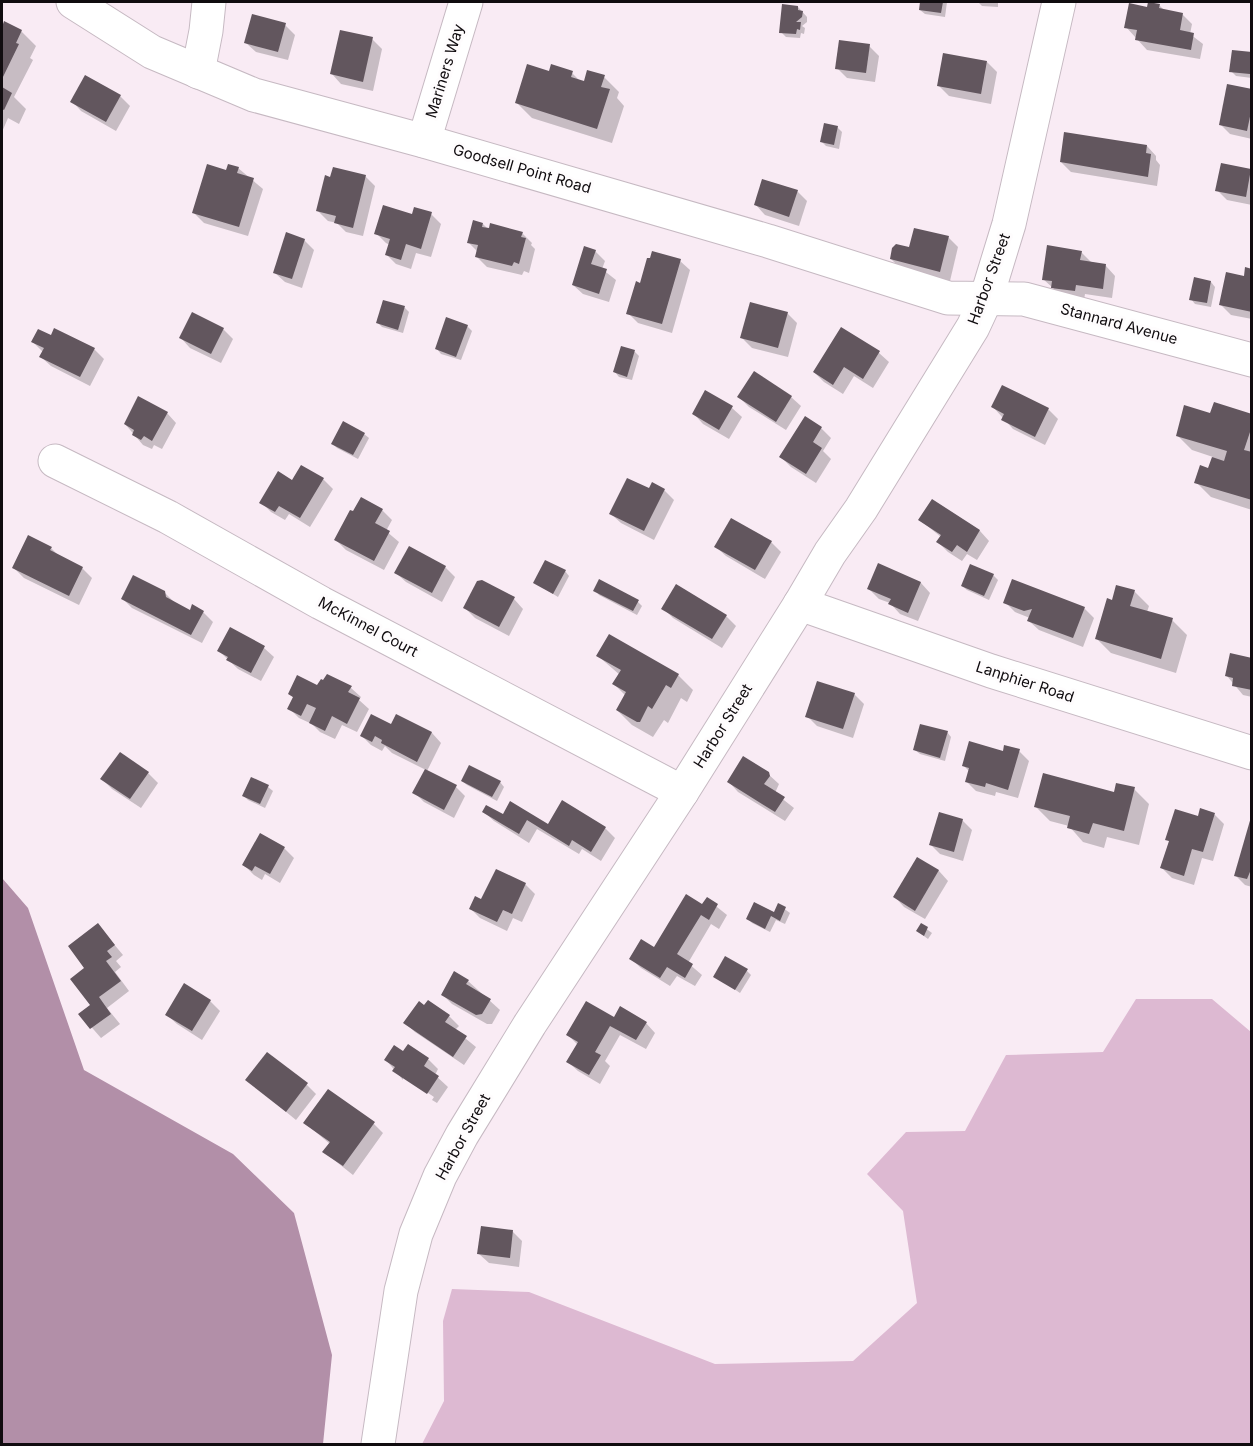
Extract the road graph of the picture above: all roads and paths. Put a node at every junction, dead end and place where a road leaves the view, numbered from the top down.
1 (73, 2) edge
2 (209, 2) edge
3 (466, 2) edge
4 (1059, 2) edge
5 (198, 72) junction
6 (424, 141) junction
7 (986, 299) junction
8 (1251, 360) edge
9 (55, 461) dead end
10 (800, 604) junction
11 (1251, 753) edge
12 (682, 792) junction
13 (378, 1444) edge

1 - 5 street, Goodsell Point Road
2 - 5 street
3 - 6 street, Mariners Way
4 - 7 street, Harbor Street
5 - 6 street, Goodsell Point Road
6 - 7 street, Goodsell Point Road
7 - 8 street, Stannard Avenue
7 - 10 street, Harbor Street
9 - 12 street, McKinnel Court
10 - 11 street, Lanphier Road
10 - 12 street, Harbor Street
12 - 13 street, Harbor Street

